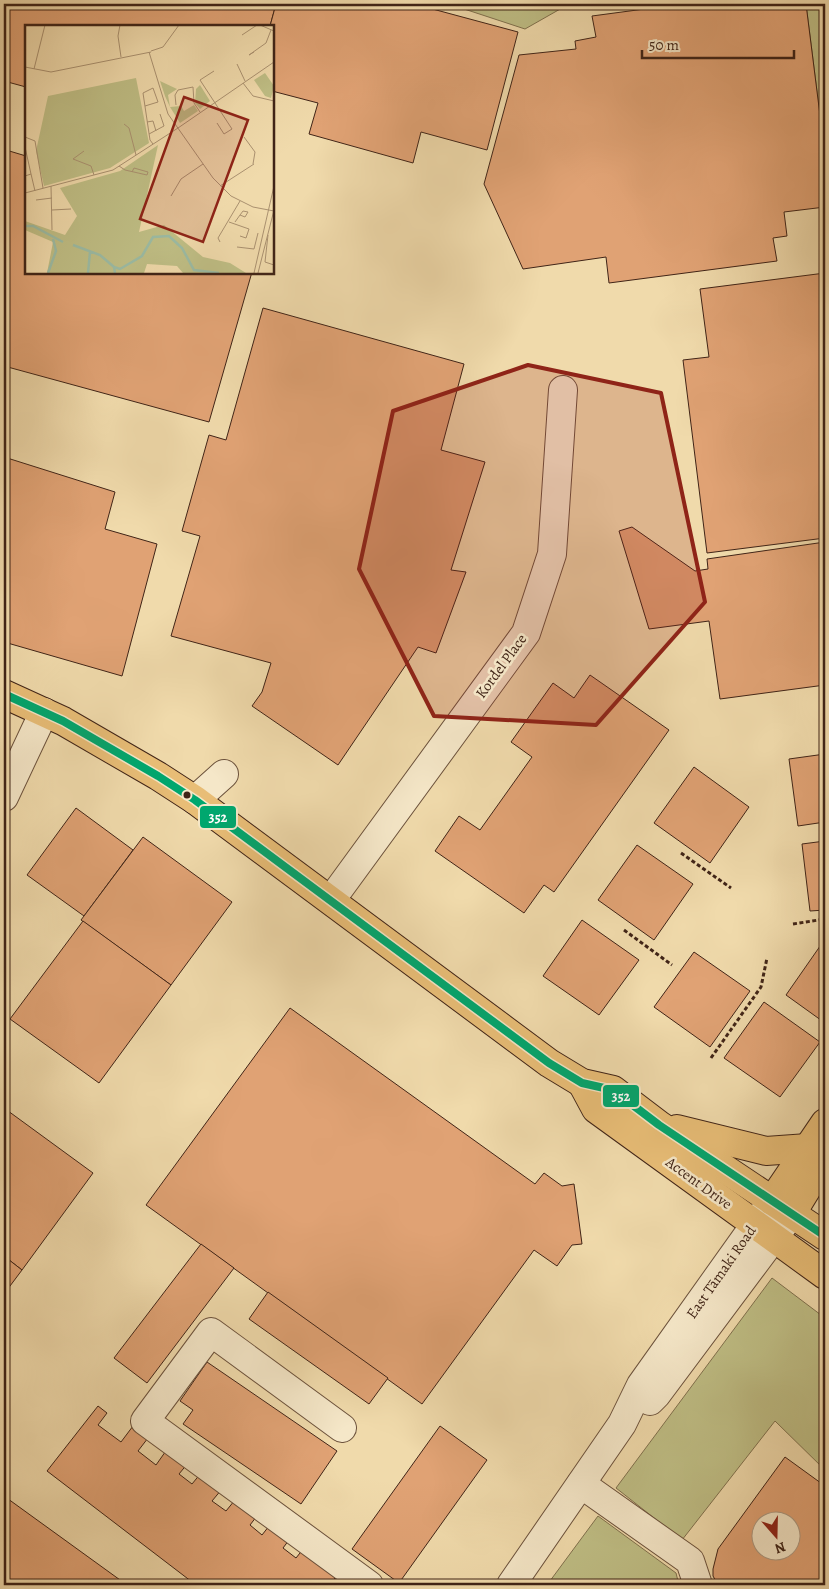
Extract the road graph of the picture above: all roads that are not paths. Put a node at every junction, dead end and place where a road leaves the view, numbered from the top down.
1 (563, 390) dead end
2 (4, 694) edge
3 (44, 712) junction
4 (224, 774) dead end
5 (4, 797) edge
6 (195, 800) junction
7 (331, 900) junction
8 (582, 1083) junction
9 (825, 1123) edge
10 (659, 1125) junction
11 (817, 1154) edge
12 (782, 1207) junction
13 (765, 1231) junction
14 (825, 1236) edge
15 (825, 1276) edge
16 (342, 1428) dead end
17 (581, 1484) junction
18 (370, 1585) edge
19 (511, 1585) edge
20 (698, 1585) edge

1 - 7 street, Kordel Place
2 - 3 main road, Accent Drive
3 - 5 street
3 - 6 main road, Accent Drive
4 - 6 street
6 - 7 main road, Accent Drive
7 - 8 main road, Accent Drive
8 - 10 main road, Accent Drive
8 - 13 main road, Accent Drive
9 - 11 main road, East Tāmaki Road
10 - 11 main road
10 - 12 main road, Accent Drive
11 - 12 main road, East Tāmaki Road
12 - 13 street, East Tāmaki Road
12 - 14 main road, Accent Drive
13 - 15 main road, Accent Drive
13 - 17 street, East Tāmaki Road
16 - 18 street
17 - 19 street, East Tāmaki Road
17 - 20 street

